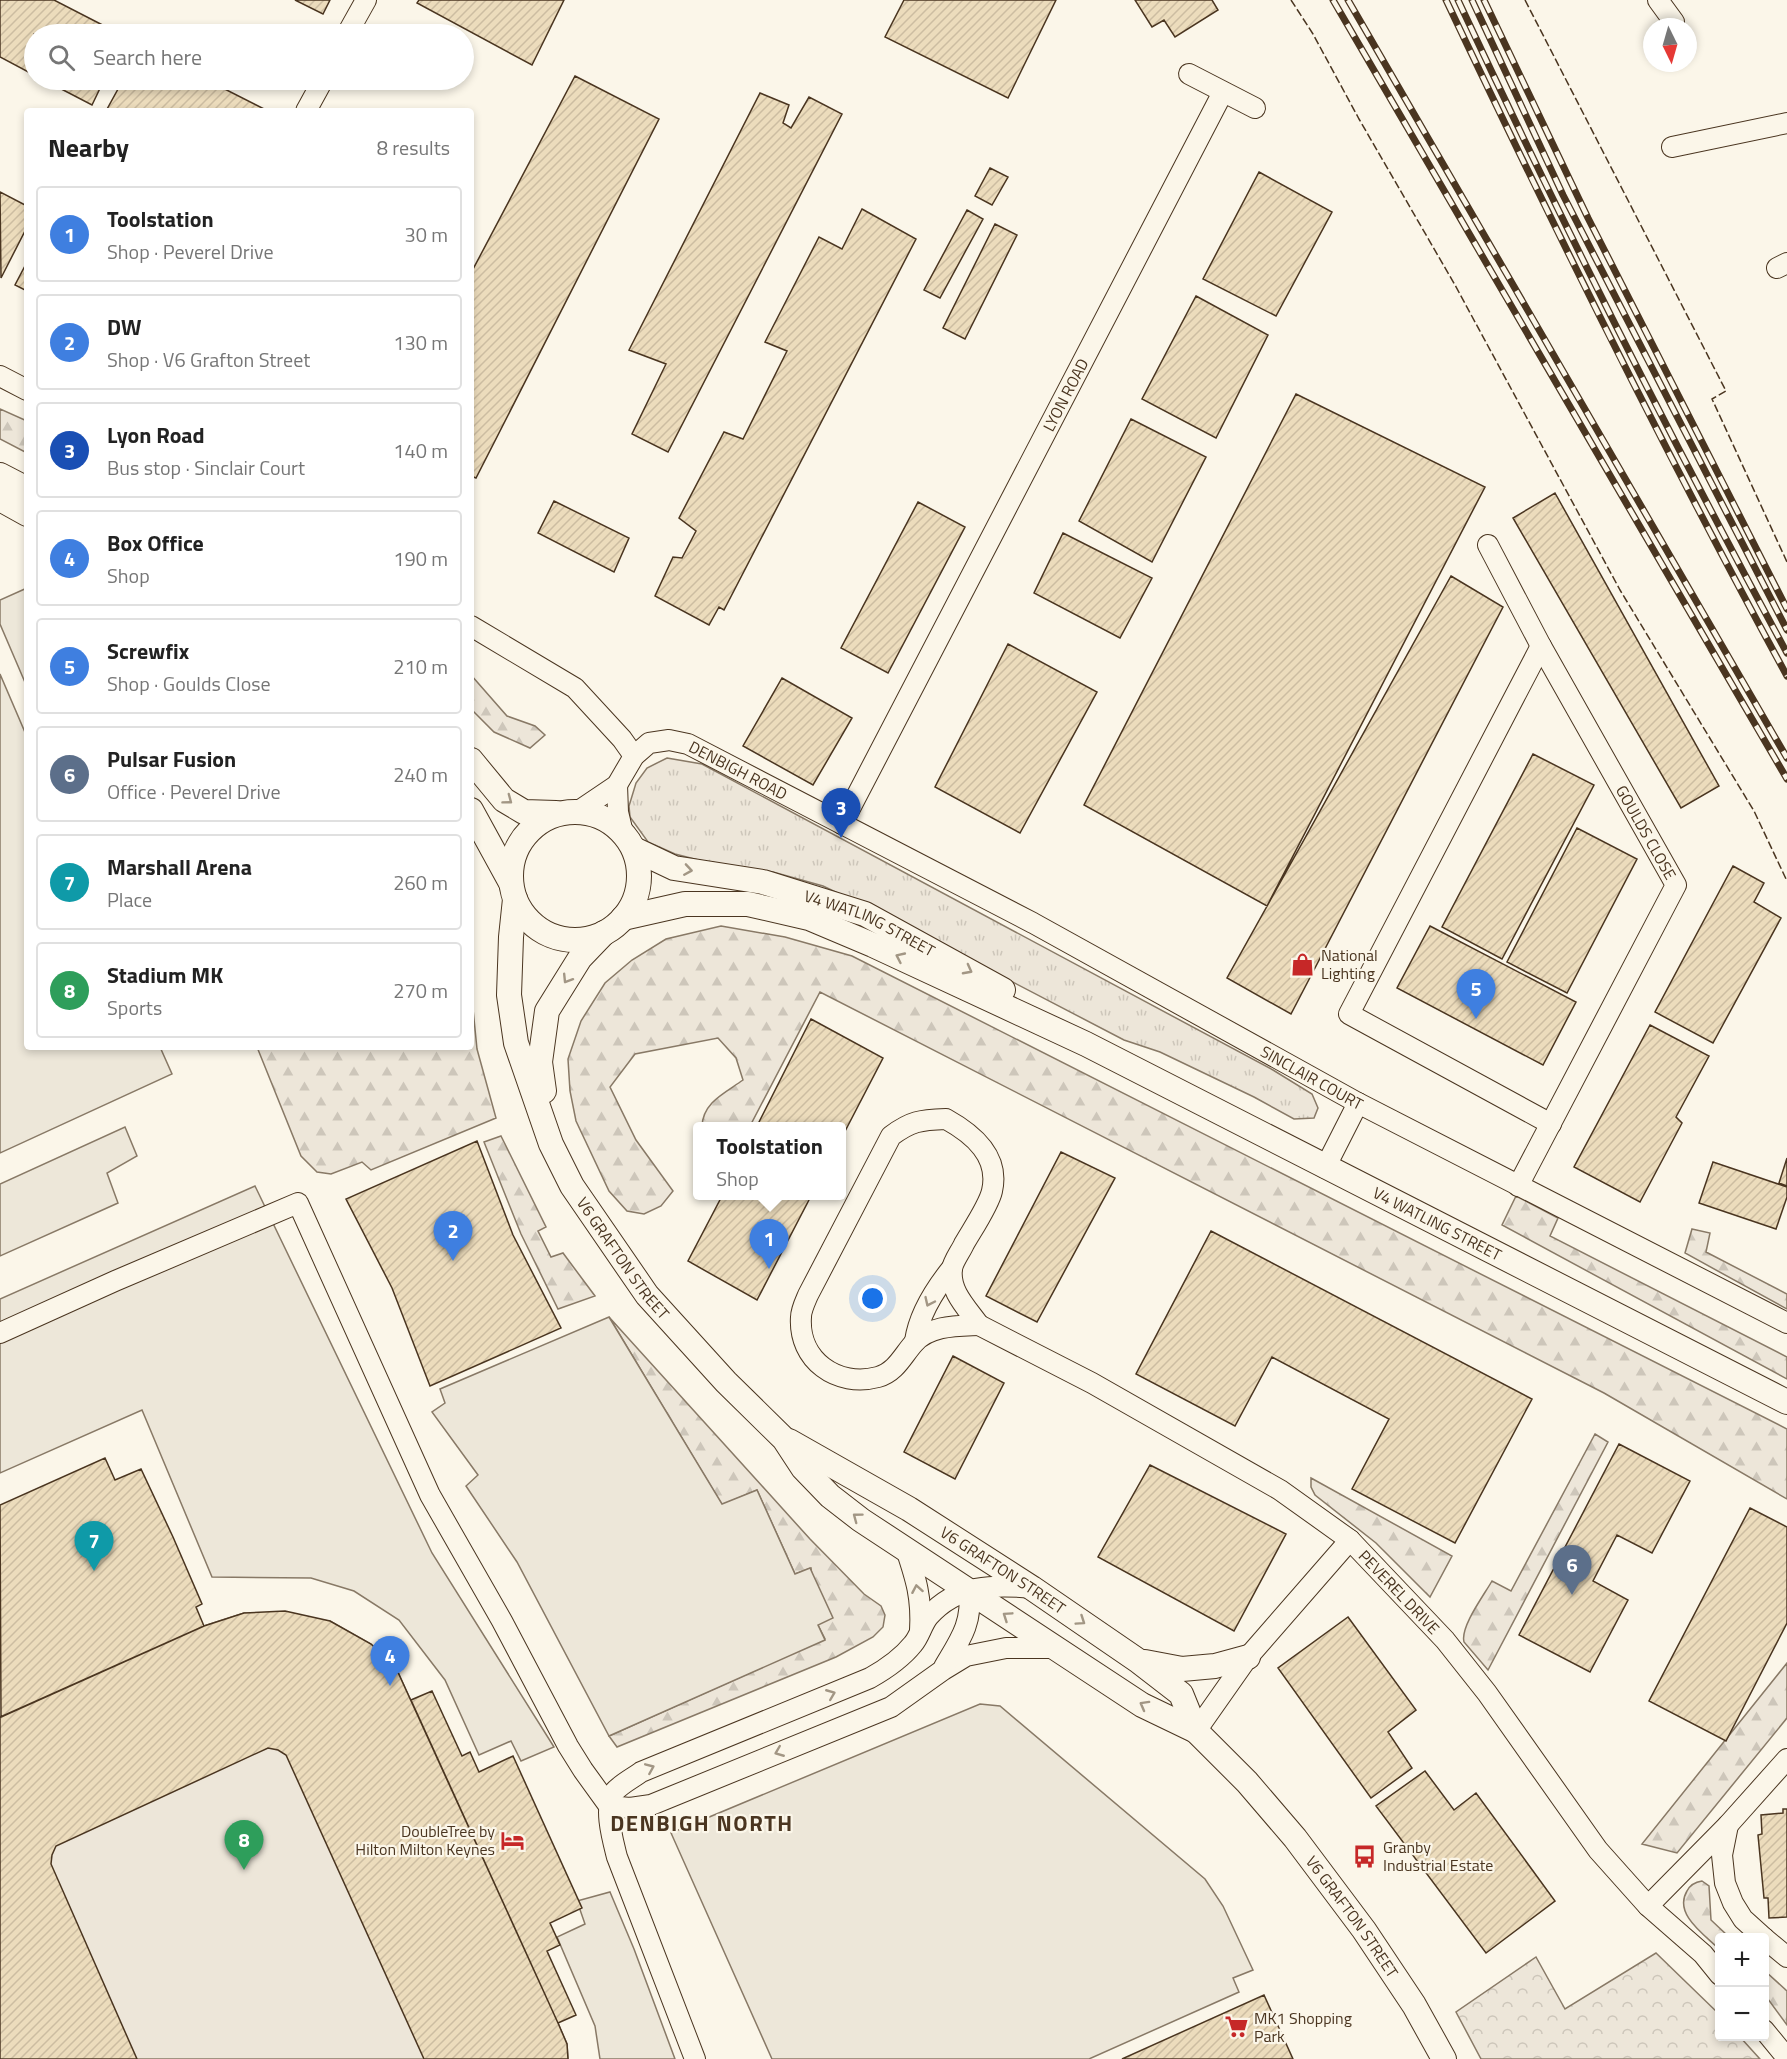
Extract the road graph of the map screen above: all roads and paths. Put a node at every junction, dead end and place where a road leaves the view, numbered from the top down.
1 (366, 0) edge
2 (1658, 0) edge
3 (1671, 18) edge
4 (353, 24) edge
5 (1189, 74) dead end
6 (318, 90) edge
7 (1223, 92) junction
8 (308, 108) edge
9 (1255, 108) dead end
10 (1787, 123) edge
11 (1672, 147) dead end
12 (0, 375) edge
13 (24, 388) edge
14 (0, 456) edge
15 (24, 469) edge
16 (0, 475) edge
17 (24, 487) edge
18 (0, 499) edge
19 (24, 512) edge
20 (1488, 545) dead end
21 (474, 628) edge
22 (1541, 646) junction
23 (634, 756) junction
24 (474, 764) edge
25 (617, 785) junction
26 (568, 812) junction
27 (474, 816) edge
28 (842, 824) junction
29 (628, 841) junction
30 (513, 891) junction
31 (623, 918) junction
32 (604, 933) junction
33 (1086, 1044) junction
34 (1358, 1103) junction
35 (1551, 1124) junction
36 (551, 1144) junction
37 (1325, 1168) junction
38 (1518, 1186) junction
39 (952, 1268) junction
40 (1787, 1323) edge
41 (980, 1325) junction
42 (0, 1333) edge
43 (915, 1341) junction
44 (1787, 1402) edge
45 (784, 1439) junction
46 (909, 1509) junction
47 (1350, 1540) junction
48 (906, 1549) junction
49 (1032, 1588) junction
50 (969, 1590) junction
51 (920, 1630) junction
52 (1056, 1648) junction
53 (1248, 1656) junction
54 (1137, 1660) junction
55 (943, 1670) junction
56 (1196, 1731) junction
57 (1787, 1759) edge
58 (609, 1806) junction
59 (1728, 1825) junction
60 (1648, 1906) junction
61 (1758, 1933) edge
62 (1769, 1942) edge
63 (1787, 1957) edge
64 (1715, 1969) edge
65 (1769, 2036) edge
66 (1787, 2058) edge
67 (695, 2059) edge
68 (1444, 2059) edge

1 - 4 street
2 - 3 street
5 - 7 street
6 - 8 street
7 - 9 street
7 - 28 street, LYON ROAD
10 - 11 street
12 - 13 street
14 - 15 street
16 - 17 street
18 - 19 street
20 - 22 street, GOULDS CLOSE
21 - 23 street
22 - 35 street, GOULDS CLOSE
22 - 35 street
23 - 25 street, DENBIGH ROAD
23 - 28 street, DENBIGH ROAD
24 -> 26 street
25 - 26 street, DENBIGH ROAD
25 - 29 street
26 - 29 street
26 - 30 street
27 - 30 street
28 - 34 street, SINCLAIR COURT
29 - 31 street
29 -> 33 street, V4 WATLING STREET
30 - 32 street
30 - 36 street, V6 GRAFTON STREET
31 - 32 street
33 -> 31 street, V4 WATLING STREET
32 -> 36 street, V6 GRAFTON STREET
33 - 37 street, V4 WATLING STREET
34 - 37 street
34 - 38 street, SINCLAIR COURT
35 - 38 street, GOULDS CLOSE
36 - 45 street, V6 GRAFTON STREET
37 - 44 street, V4 WATLING STREET
38 - 40 street, SINCLAIR COURT
39 - 41 street, PEVEREL DRIVE
39 -> 43 street
39 - 43 street
41 - 43 street
41 - 47 street, PEVEREL DRIVE
42 - 58 street
45 - 46 street, V6 GRAFTON STREET
48 -> 45 street, V6 GRAFTON STREET
46 - 49 street, V6 GRAFTON STREET
46 - 50 street
47 - 53 street
47 - 60 street, PEVEREL DRIVE
48 - 50 street, V6 GRAFTON STREET
51 -> 48 street
49 - 50 street
49 -> 54 street, V6 GRAFTON STREET
50 - 51 street
52 -> 50 street, V6 GRAFTON STREET
50 - 55 street
58 -> 51 street
52 - 55 street
56 -> 52 street, V6 GRAFTON STREET
53 - 54 street
53 - 56 street
54 - 56 street, V6 GRAFTON STREET
55 -> 58 street
56 - 68 street, V6 GRAFTON STREET
57 - 59 street
58 - 67 street
59 - 60 street
59 - 61 street
60 - 64 street, PEVEREL DRIVE
62 - 63 street
65 - 66 street

